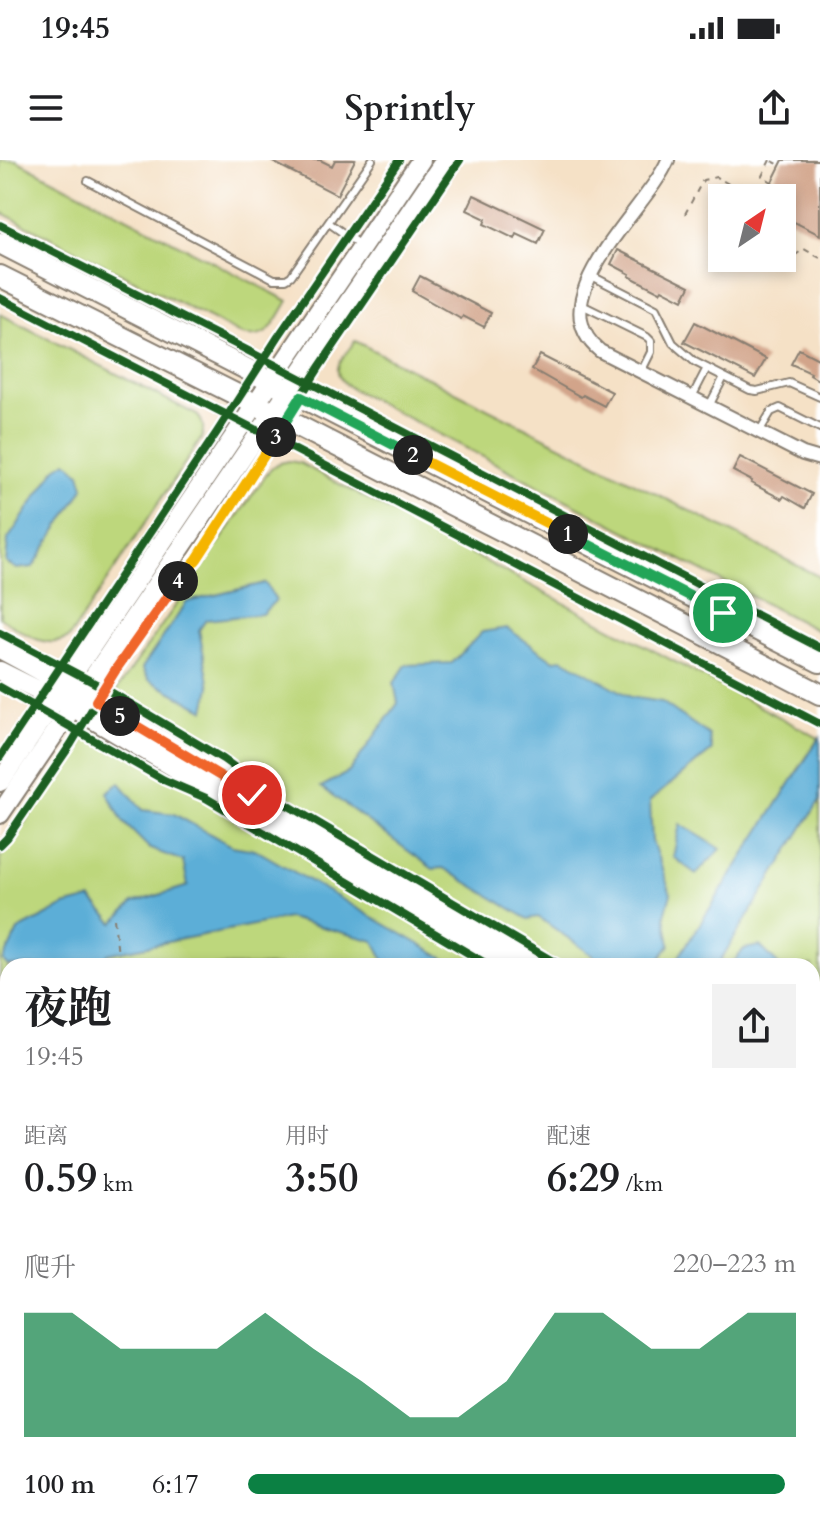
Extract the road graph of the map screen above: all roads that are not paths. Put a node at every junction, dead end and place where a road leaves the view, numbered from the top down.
1 (372, 160) edge
2 (421, 160) edge
3 (445, 160) edge
4 (668, 160) edge
5 (88, 181) dead end
6 (329, 223) junction
7 (0, 243) edge
8 (363, 247) junction
9 (590, 275) junction
10 (0, 276) edge
11 (582, 305) junction
12 (707, 368) junction
13 (641, 372) junction
14 (724, 377) junction
15 (280, 386) junction
16 (691, 397) junction
17 (820, 397) edge
18 (709, 406) junction
19 (264, 408) junction
20 (820, 428) edge
21 (759, 432) junction
22 (820, 459) edge
23 (0, 649) edge
24 (820, 662) edge
25 (0, 671) edge
26 (820, 694) edge
27 (68, 696) junction
28 (0, 782) edge
29 (0, 814) edge
30 (497, 958) edge
31 (527, 958) edge

1 - 6 lane
2 - 8 main road
3 - 15 main road
4 - 9 street
5 - 6 lane
6 - 8 lane
7 - 15 main road
8 - 15 main road
9 - 11 street
9 - 12 lane
10 - 19 main road
11 - 13 street
11 - 13 lane
12 - 14 lane
12 - 16 lane
13 - 16 street
14 - 17 lane
14 - 18 lane
15 - 19 main road
15 - 24 main road
16 - 18 street
18 - 21 street
19 - 26 main road
19 - 27 main road
20 - 21 lane
21 - 22 street
23 - 27 main road
25 - 27 main road
27 - 28 main road
27 - 29 main road
27 - 30 main road
27 - 31 main road

